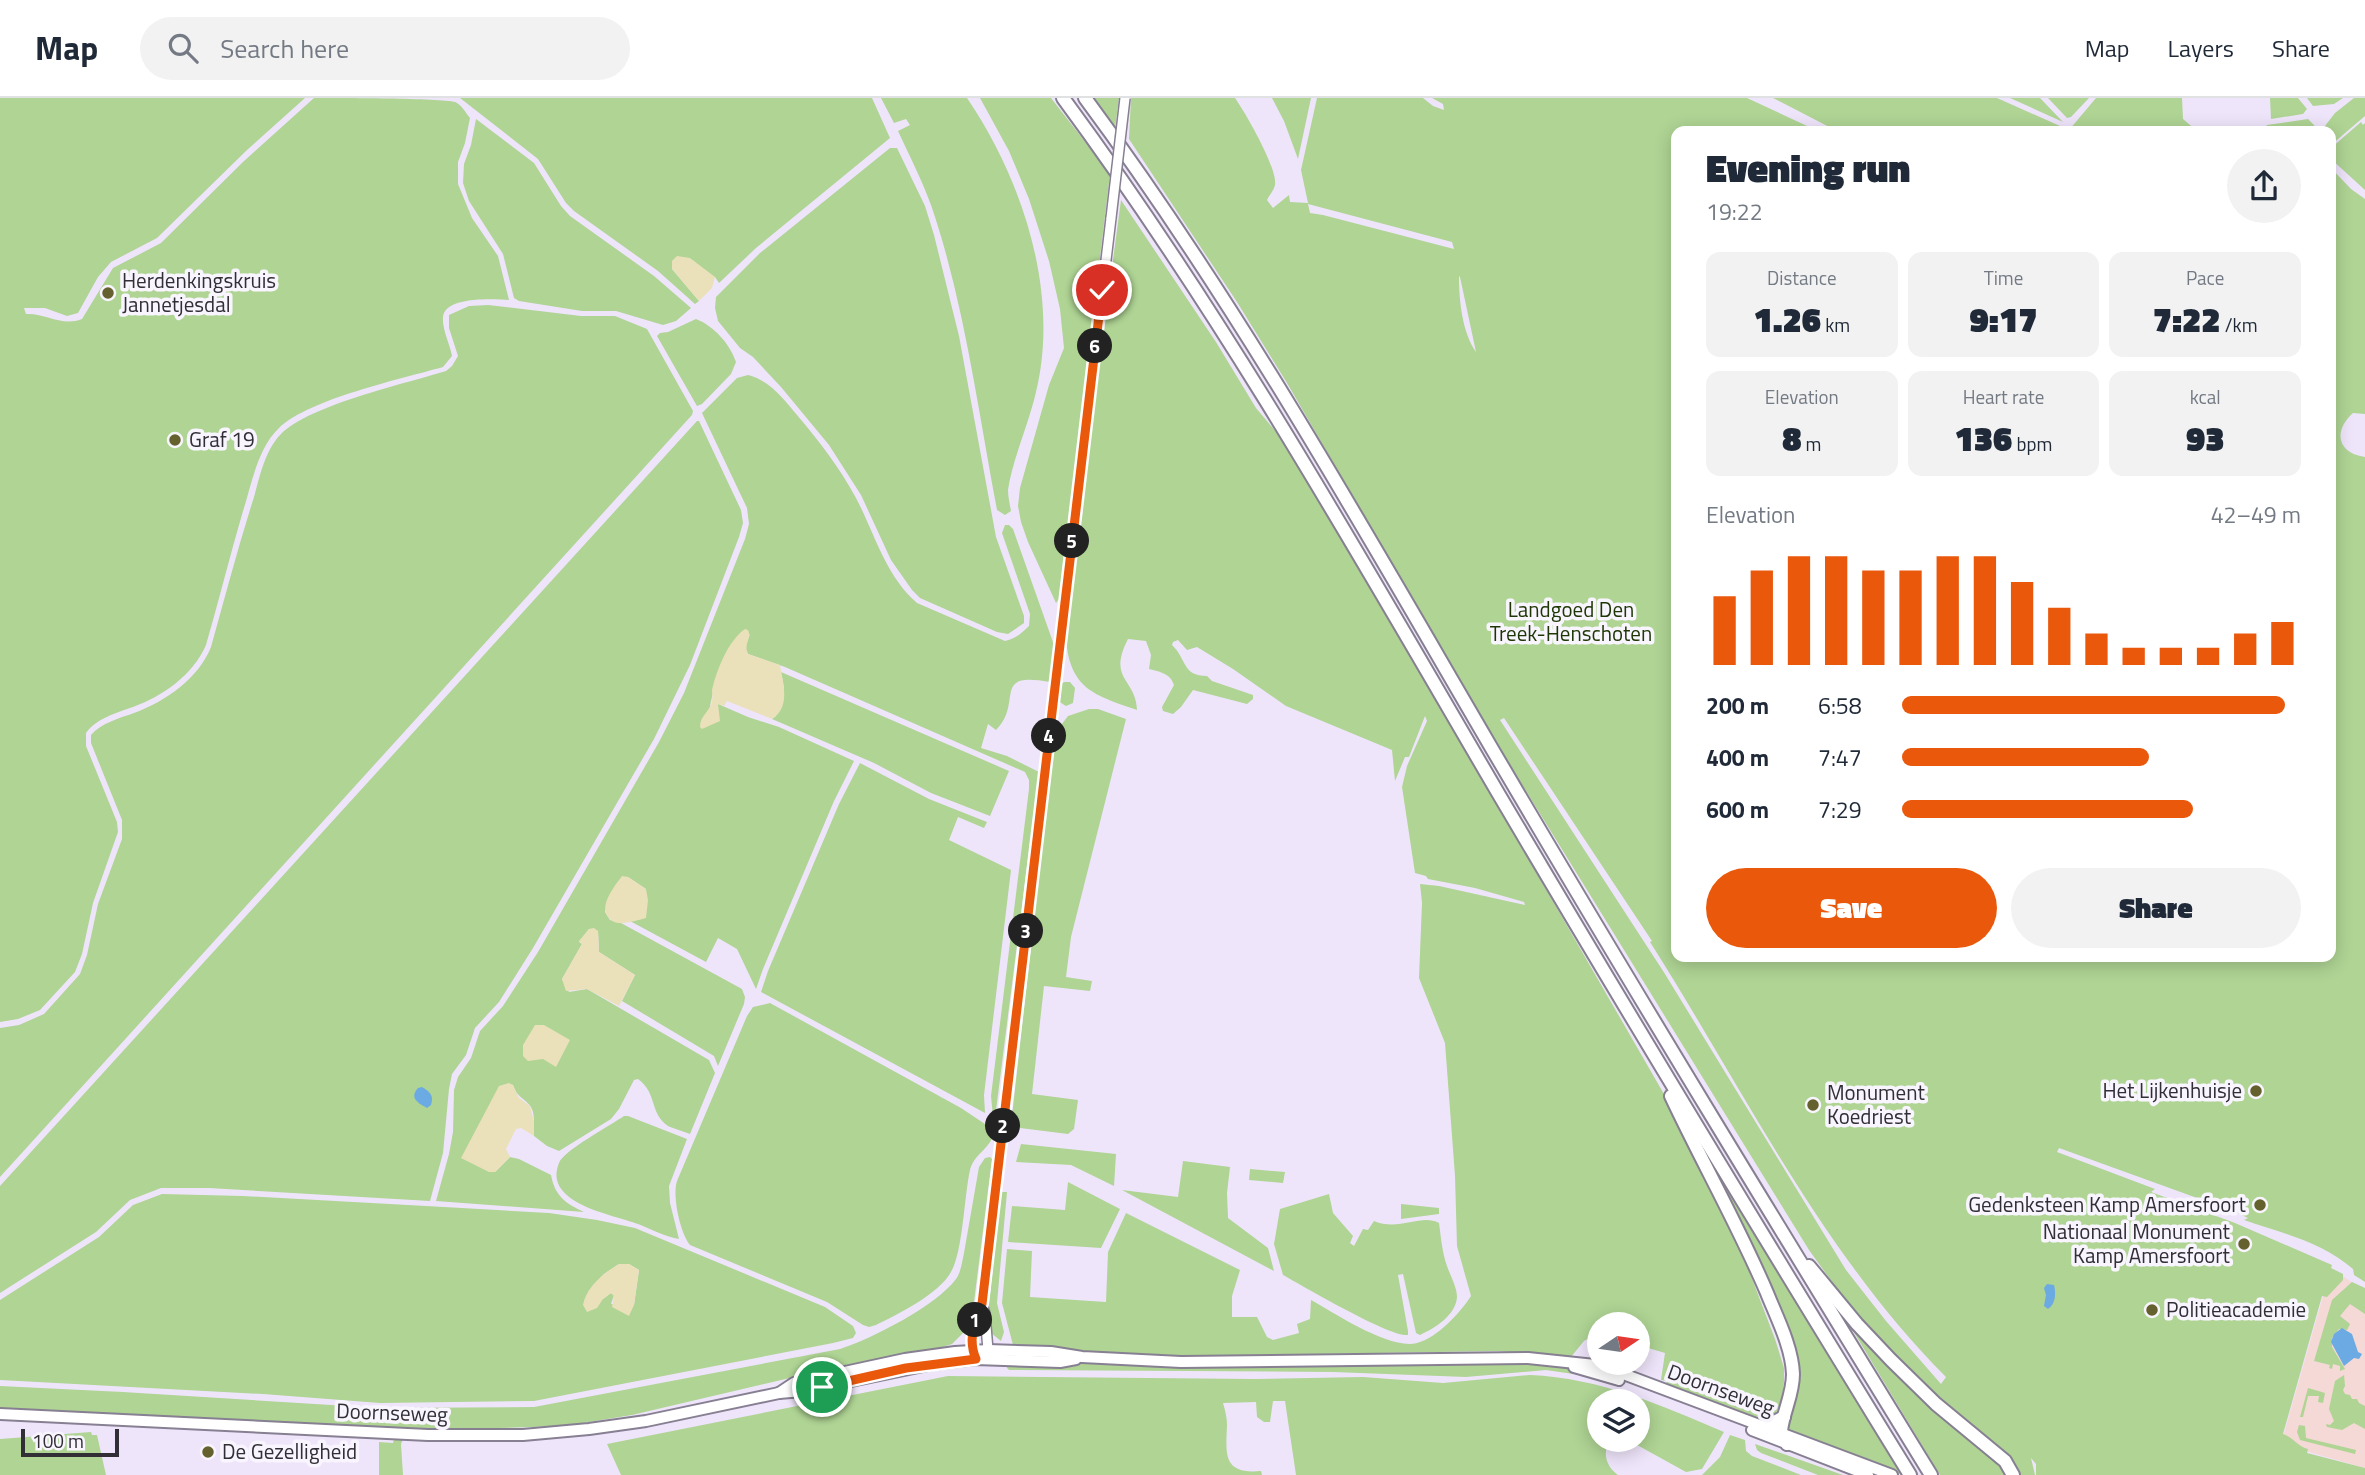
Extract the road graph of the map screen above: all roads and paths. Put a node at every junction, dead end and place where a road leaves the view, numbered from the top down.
1 (1063, 98) edge
2 (1085, 98) edge
3 (1125, 98) edge
4 (1639, 1029) junction
5 (1793, 1250) junction
6 (982, 1304) junction
7 (988, 1350) junction
8 (974, 1355) junction
9 (1082, 1357) junction
10 (1491, 1357) junction
11 (0, 1414) edge
12 (1784, 1417) junction
13 (1765, 1427) junction
14 (1784, 1438) junction
15 (1872, 1472) edge
16 (1892, 1475) edge
17 (1910, 1475) edge
18 (1931, 1475) edge
19 (2013, 1475) edge

1 - 4 highway
2 - 5 highway
3 - 6 street, bridge
4 - 12 highway
4 - 17 highway
5 - 18 highway
5 - 19 highway
6 - 7 street
6 - 8 street
7 - 8 main road, Doornseweg
7 - 9 main road, Doornseweg
8 - 9 main road, Doornseweg
8 - 11 main road, Doornseweg
9 - 10 main road, Doornseweg
10 - 13 main road, Doornseweg
10 - 14 main road, Doornseweg
12 - 13 highway
12 - 14 highway
13 - 14 main road, Doornseweg
14 - 15 main road, Doornseweg
15 - 16 main road, Doornseweg

